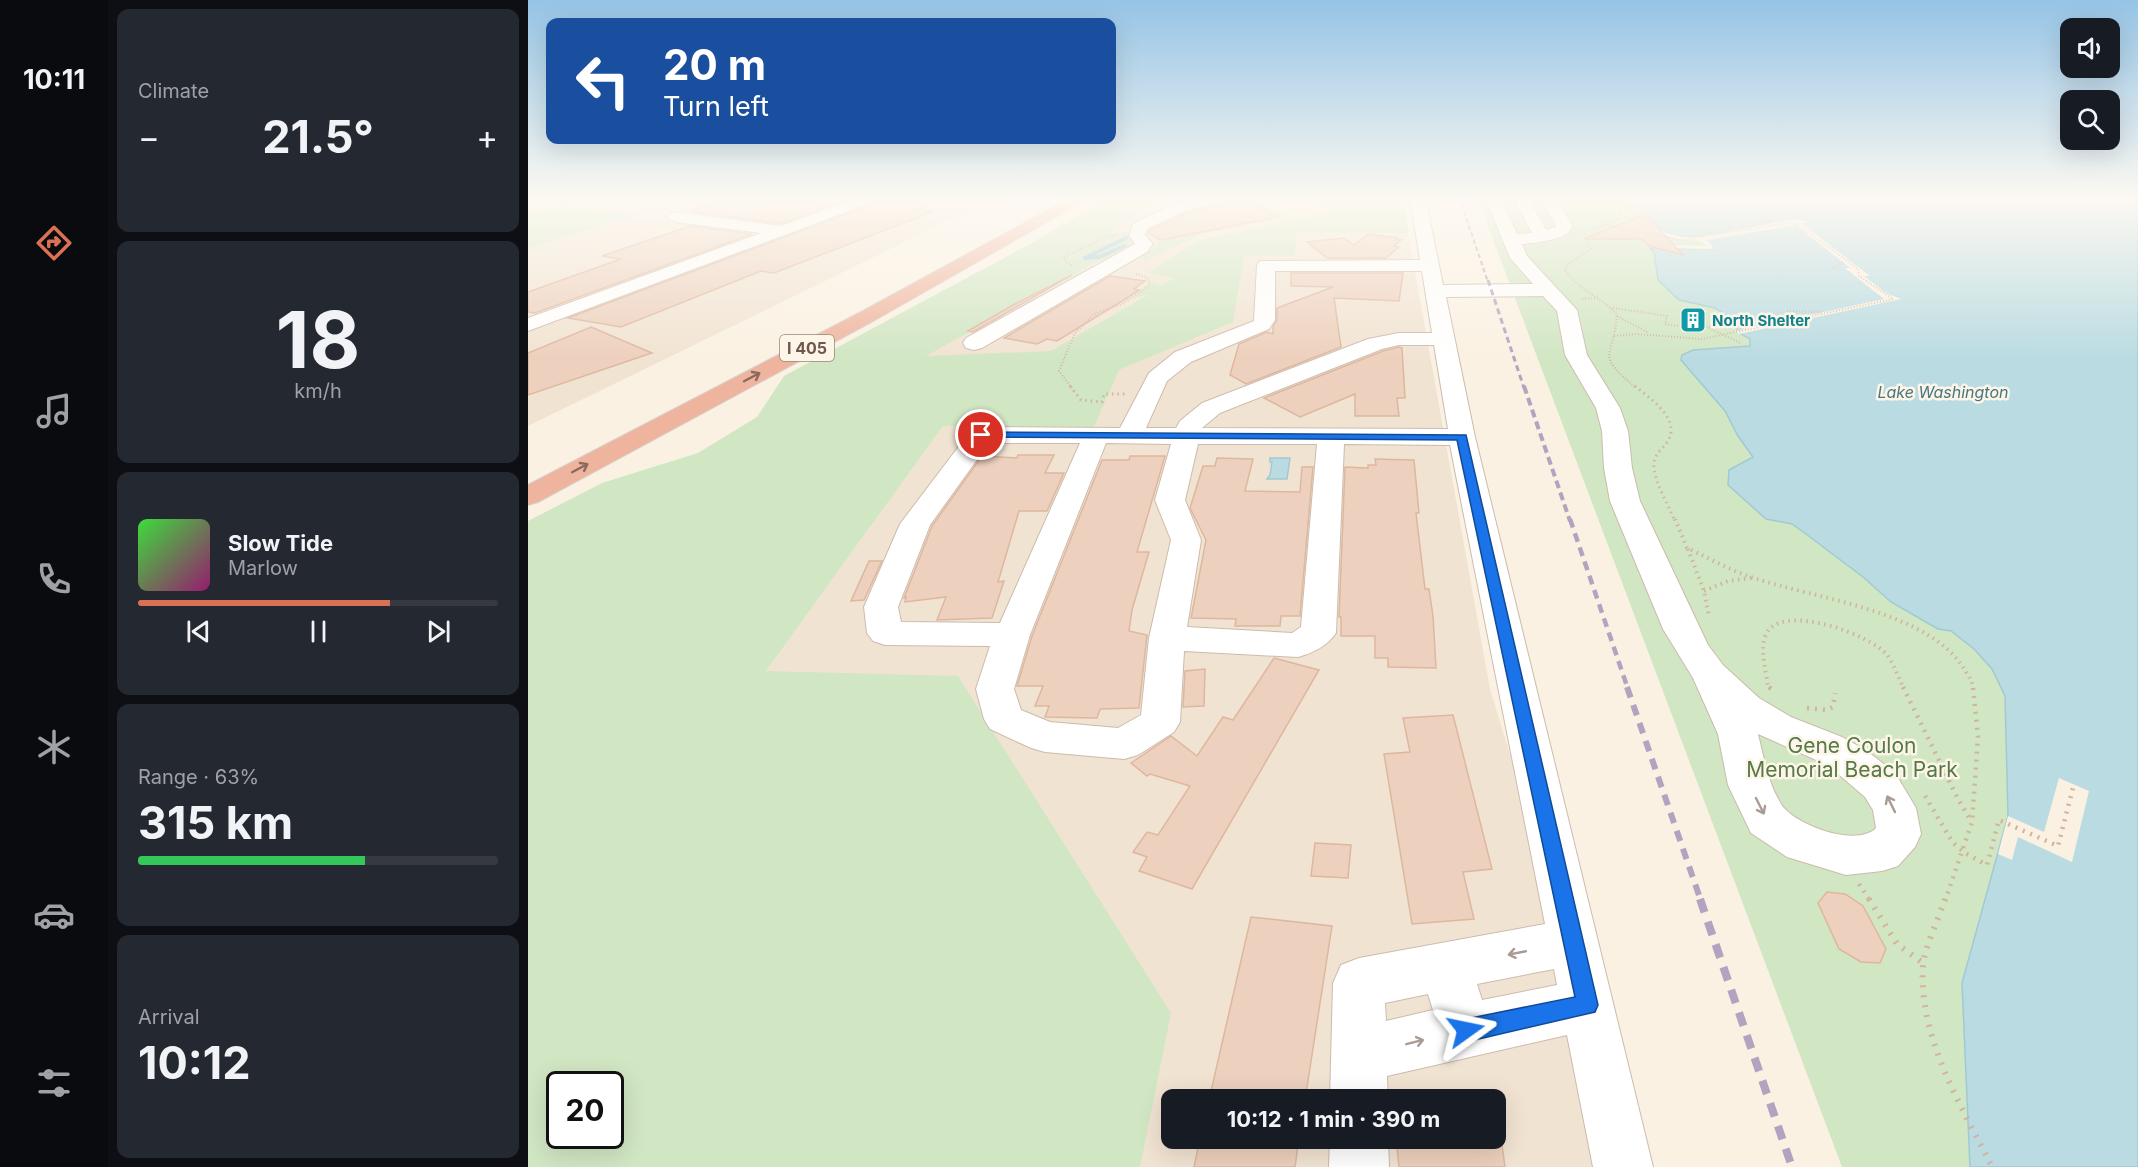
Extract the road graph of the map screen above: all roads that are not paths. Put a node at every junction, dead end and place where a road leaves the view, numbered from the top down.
1 (726, 251) edge
2 (956, 251) edge
3 (985, 251) edge
4 (1136, 251) edge
5 (1428, 251) edge
6 (1517, 251) edge
7 (1434, 279) junction
8 (1547, 290) junction
9 (528, 325) edge
10 (1444, 339) junction
11 (975, 345) dead end
12 (632, 417) dead end
13 (1096, 436) junction
14 (1129, 436) junction
15 (1188, 436) junction
16 (1331, 436) junction
17 (1462, 437) junction
18 (528, 496) edge
19 (1012, 635) junction
20 (1167, 638) junction
21 (1710, 674) junction
22 (1574, 942) junction
23 (1445, 967) junction
24 (1587, 1005) junction
25 (1466, 1030) junction
26 (1358, 1078) edge
27 (1359, 1149) edge
28 (1359, 1167) edge
29 (1623, 1167) edge

1 - 9 street
2 - 12 highway, I 405
18 -> 3 highway, I 405
4 - 11 street
5 - 7 street
6 - 8 street
7 - 8 street
7 - 10 street
7 - 14 street
8 - 21 street
10 - 15 street
10 - 17 street
13 - 14 street
13 - 19 street
13 - 19 street
14 - 15 street
15 - 16 street
15 - 20 street
16 - 17 street
16 - 20 street
17 - 22 street
19 - 20 street
21 -> 21 street
22 -> 23 street
22 - 24 street
23 - 25 street
23 - 26 street
24 - 25 street
24 - 29 street
26 -> 25 street
27 - 28 street

